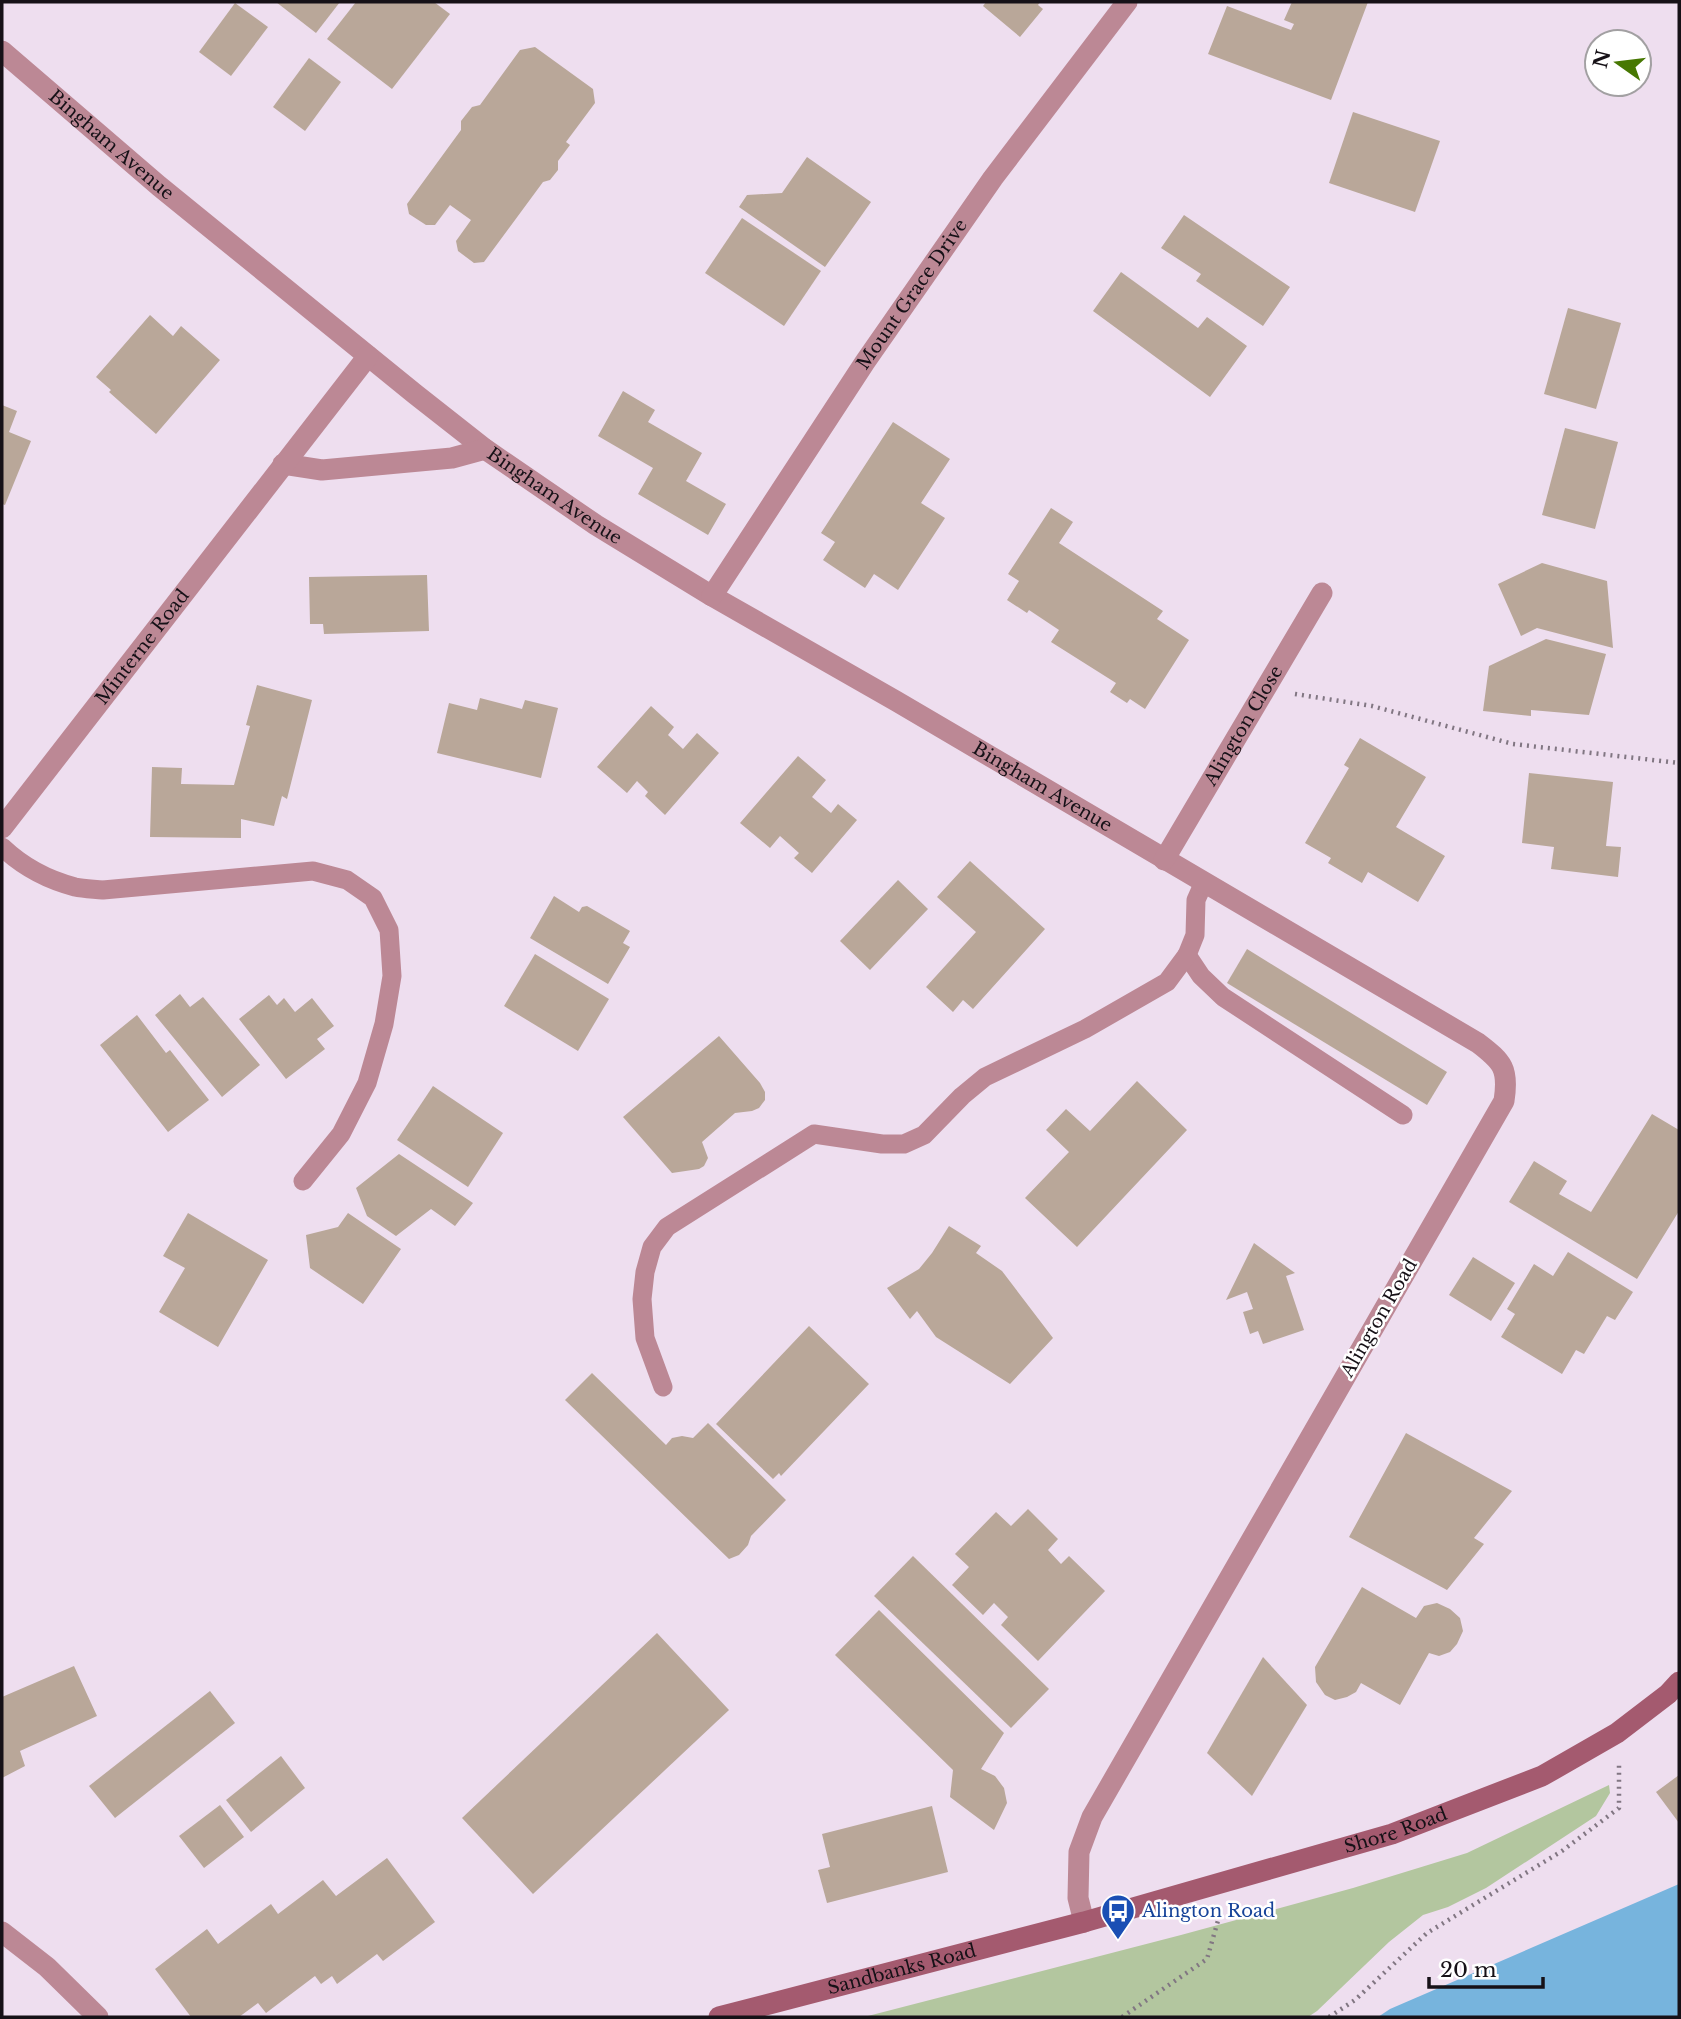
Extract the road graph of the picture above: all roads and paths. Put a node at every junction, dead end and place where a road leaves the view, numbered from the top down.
1 (1127, 2) edge
2 (2, 51) edge
3 (368, 356) junction
4 (485, 449) junction
5 (283, 464) junction
6 (1322, 593) dead end
7 (712, 596) junction
8 (1266, 690) junction
9 (1679, 763) edge
10 (2, 828) edge
11 (2, 847) edge
12 (1164, 860) junction
13 (1204, 882) junction
14 (1187, 955) junction
15 (1403, 1115) dead end
16 (303, 1181) dead end
17 (663, 1387) dead end
18 (1679, 1682) edge
19 (1619, 1765) dead end
20 (1213, 1886) junction
21 (1084, 1922) junction
22 (2, 1932) edge
23 (98, 2017) edge
24 (719, 2017) edge
25 (1122, 2017) edge
26 (1329, 2017) edge

1 - 7 street, Mount Grace Drive
2 - 3 street, Bingham Avenue
3 - 4 street, Bingham Avenue
3 - 5 street, Minterne Road
4 - 5 street
4 - 7 street, Bingham Avenue
5 - 10 street, Minterne Road
6 - 8 street, Alington Close
7 - 12 street, Bingham Avenue
8 - 9 path
8 - 12 street, Alington Close
11 - 16 lane
12 - 13 street, Alington Road
13 - 14 lane
13 - 21 street, Alington Road
14 - 15 lane
14 - 17 lane
18 - 20 main road, Shore Road
19 - 26 path
20 - 21 main road, Shore Road
20 - 25 path
21 - 24 main road, Sandbanks Road
22 - 23 street

